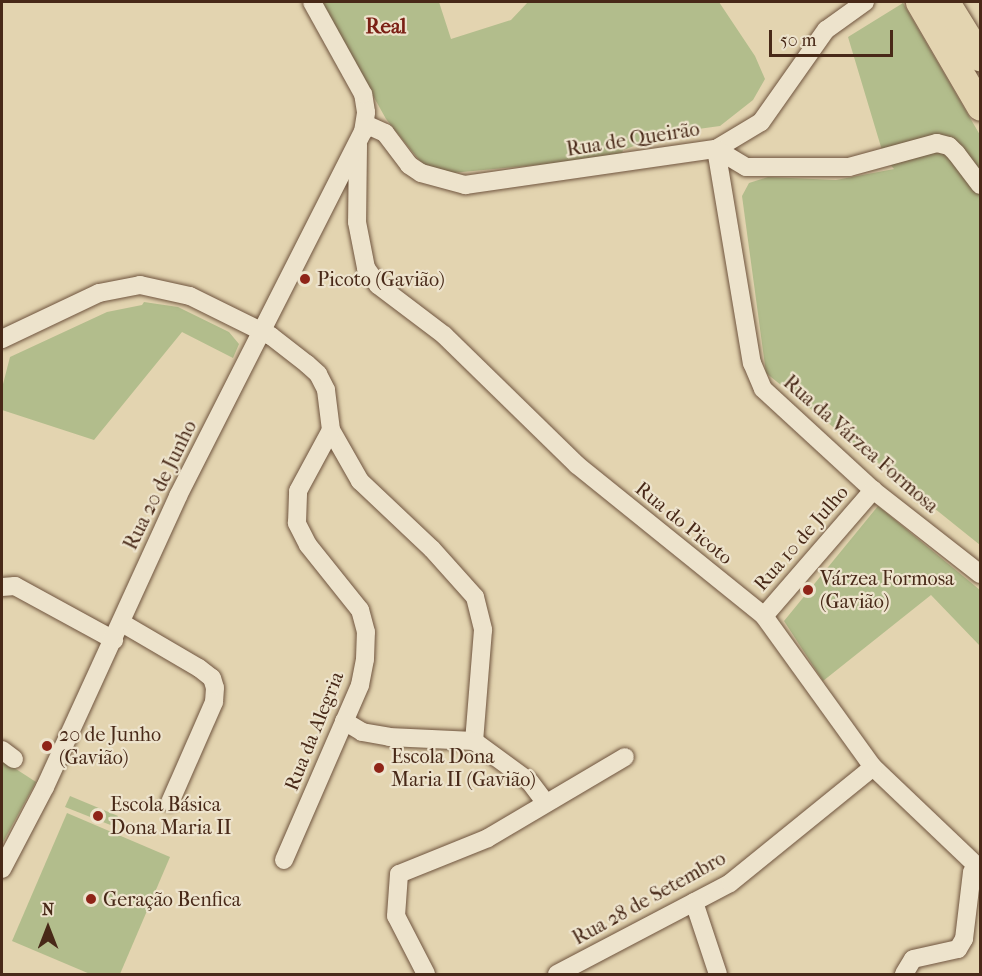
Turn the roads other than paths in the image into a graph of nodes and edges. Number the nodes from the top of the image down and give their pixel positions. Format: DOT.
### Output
graph roads {
  1 [pos="312,2"];
  2 [pos="865,2"];
  3 [pos="919,2"];
  4 [pos="946,2"];
  5 [pos="981,57"];
  6 [pos="981,106"];
  7 [pos="365,124"];
  8 [pos="358,146"];
  9 [pos="716,149"];
  10 [pos="981,185"];
  11 [pos="335,193"];
  12 [pos="357,222"];
  13 [pos="261,331"];
  14 [pos="2,339"];
  15 [pos="331,430"];
  16 [pos="873,490"];
  17 [pos="981,574"];
  18 [pos="2,587"];
  19 [pos="764,616"];
  20 [pos="122,623"];
  21 [pos="114,640"];
  22 [pos="344,721"];
  23 [pos="474,741"];
  24 [pos="625,757"];
  25 [pos="873,768"];
  26 [pos="170,802"];
  27 [pos="546,803"];
  28 [pos="284,860"];
  29 [pos="979,867"];
  30 [pos="2,869"];
  31 [pos="694,902"];
  32 [pos="426,975"];
  33 [pos="557,975"];
  34 [pos="718,975"];
  35 [pos="904,975"];
  1 -- 7 [label="street"];
  2 -- 9 [label="street, Rua de Queirão"];
  3 -- 6 [label="highway"];
  4 -- 5 [label="highway"];
  7 -- 8 [label="street, Rua 20 de Junho"];
  7 -- 9 [label="street, Rua de Queirão"];
  8 -- 11 [label="street, Rua 20 de Junho"];
  8 -- 12 [label="street, Rua do Picoto"];
  9 -- 10 [label="street"];
  9 -- 16 [label="street, Rua da Várzea Formosa"];
  11 -- 12 [label="street, Rua do Picoto"];
  11 -- 13 [label="street, Rua 20 de Junho"];
  12 -- 19 [label="street, Rua do Picoto"];
  13 -- 14 [label="street"];
  13 -- 15 [label="street"];
  13 -- 20 [label="street, Rua 20 de Junho"];
  15 -- 22 [label="street, Rua da Alegria"];
  15 -- 23 [label="street"];
  16 -- 17 [label="street, Rua da Várzea Formosa"];
  16 -- 19 [label="street, Rua 10 de Julho"];
  18 -- 21 [label="street"];
  19 -- 25 [label="street, Rua do Picoto"];
  20 -- 21 [label="street, Rua 20 de Junho"];
  20 -- 26 [label="street"];
  21 -- 30 [label="street, Rua 20 de Junho"];
  22 -- 23 [label="street"];
  22 -- 28 [label="street, Rua da Alegria"];
  23 -- 27 [label="street"];
  24 -- 27 [label="street"];
  25 -- 29 [label="street, Rua do Picoto"];
  25 -- 31 [label="street, Rua 28 de Setembro"];
  27 -- 32 [label="street"];
  29 -- 35 [label="street"];
  31 -- 33 [label="street, Rua 28 de Setembro"];
  31 -- 34 [label="street"];
}
